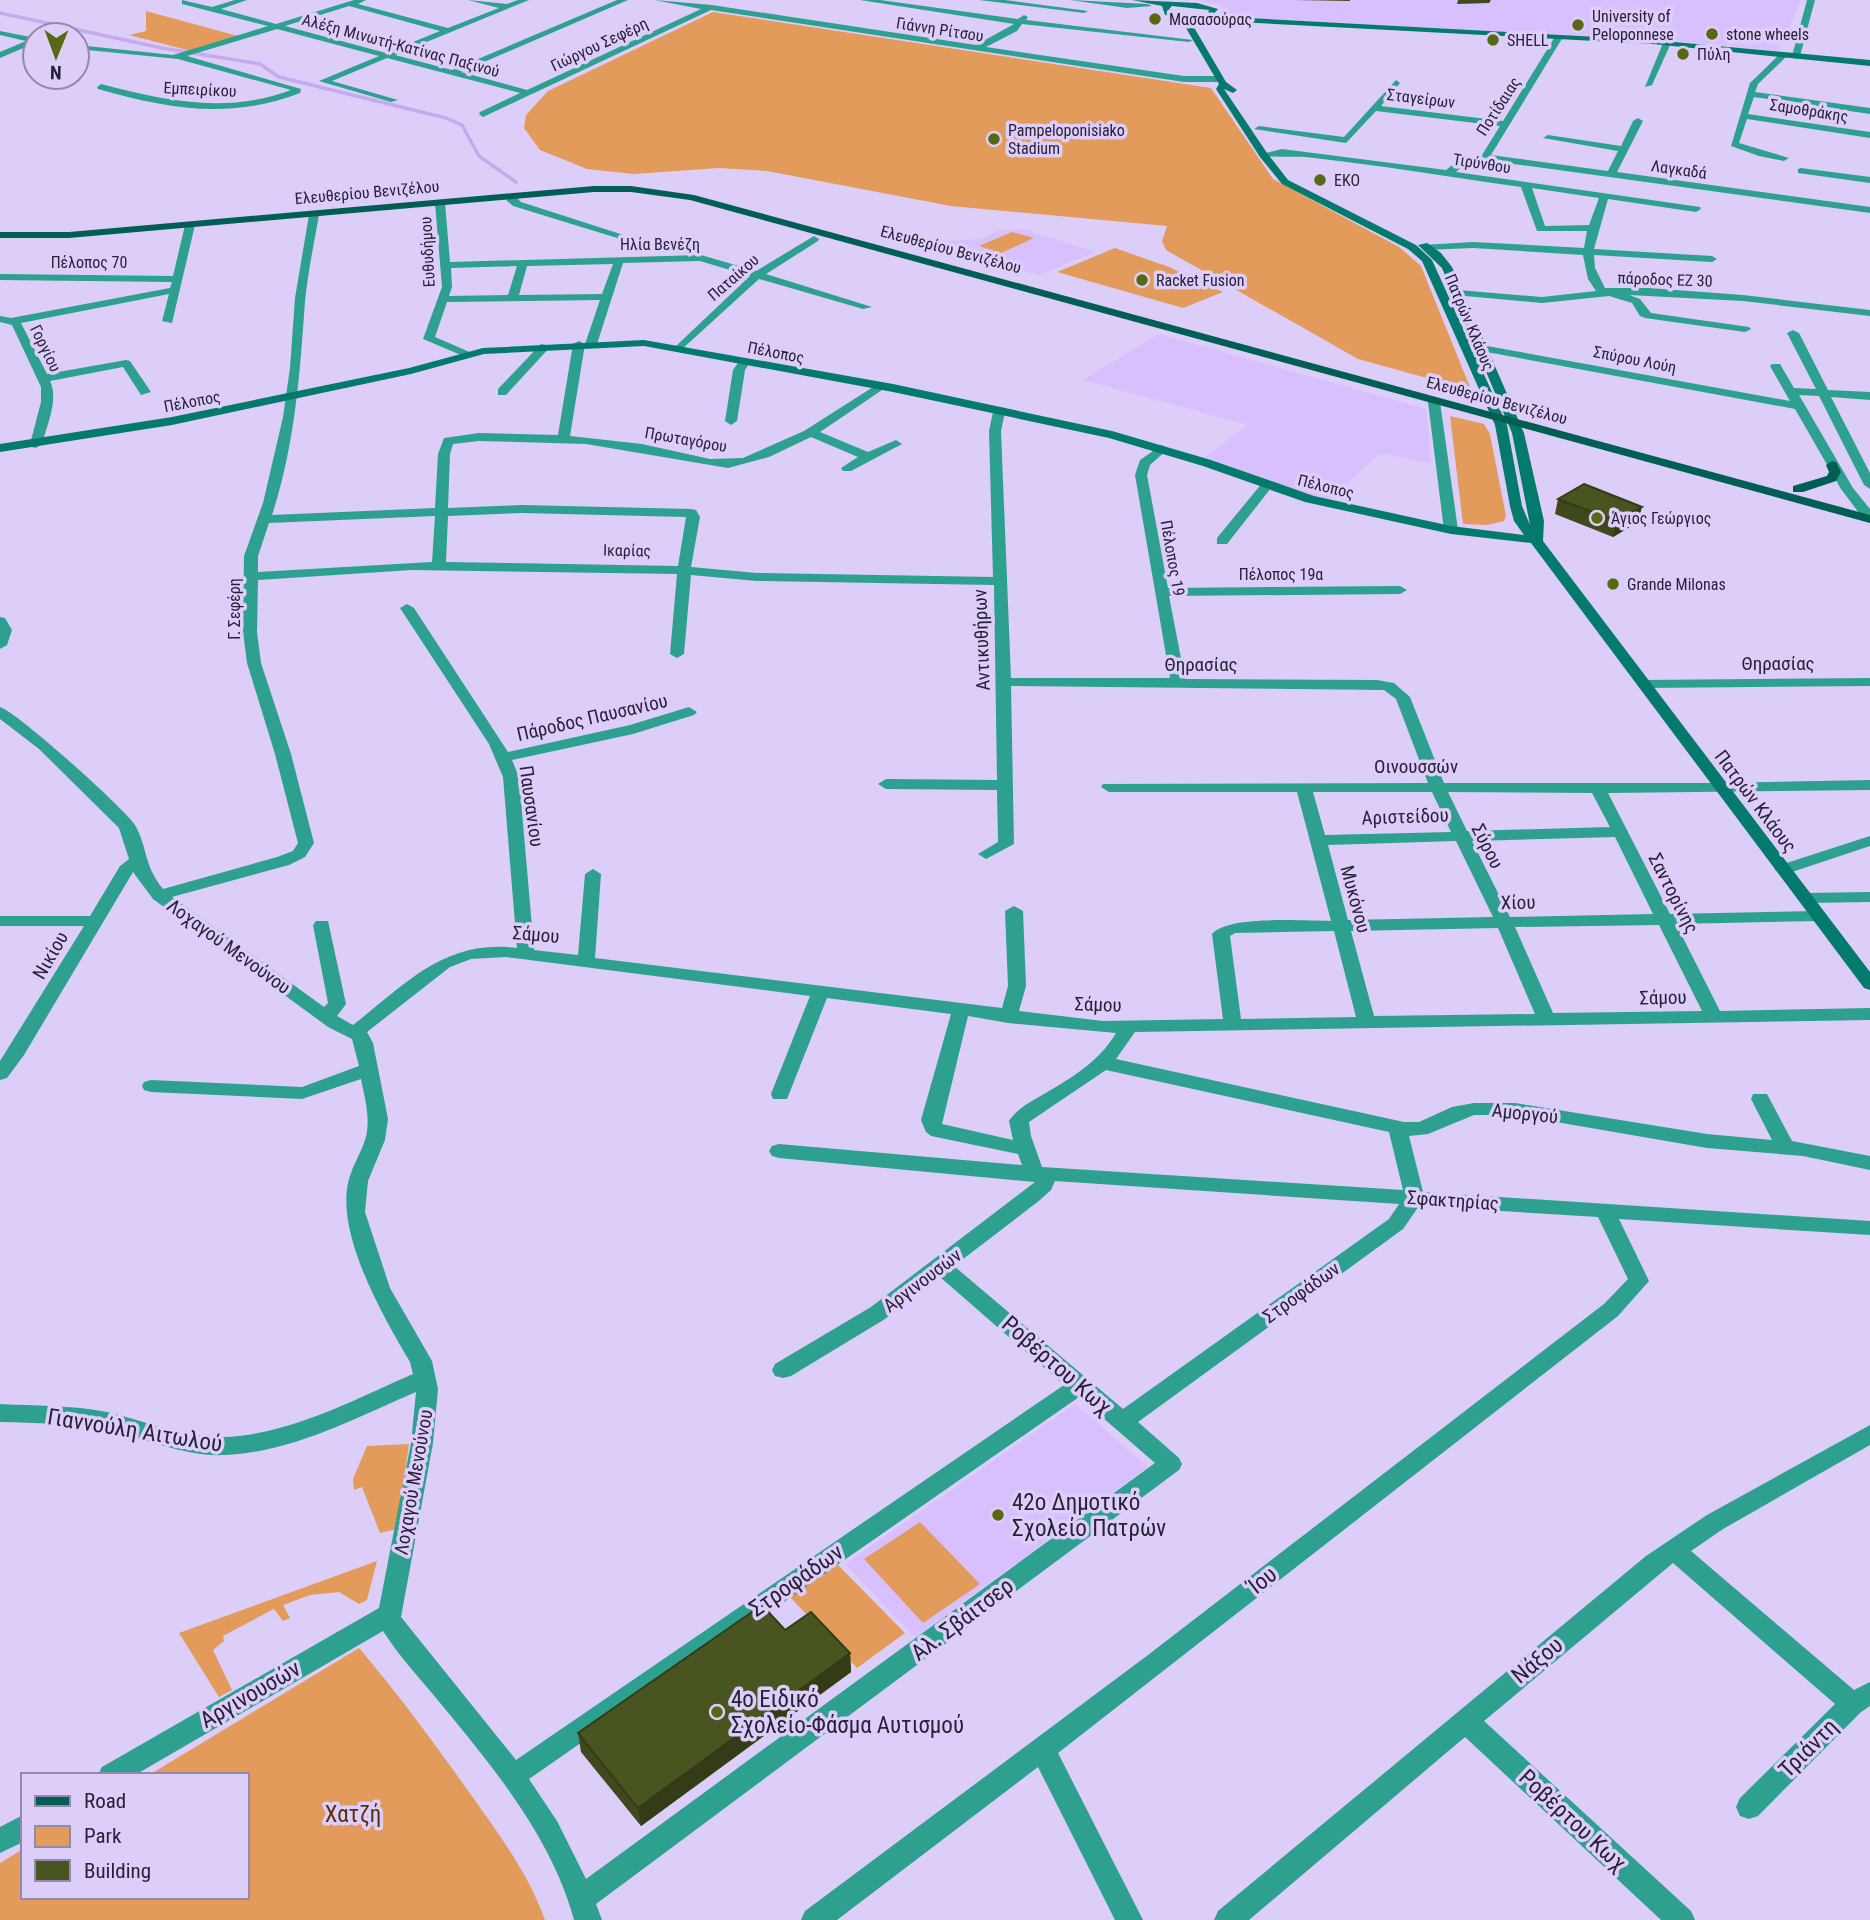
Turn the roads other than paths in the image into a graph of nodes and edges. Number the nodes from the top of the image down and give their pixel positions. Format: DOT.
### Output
graph roads {
  1 [pos="13,0"];
  2 [pos="22,0"];
  3 [pos="243,0"];
  4 [pos="362,0"];
  5 [pos="472,0"];
  6 [pos="525,0"];
  7 [pos="624,0"];
  8 [pos="658,0"];
  9 [pos="727,0"];
  10 [pos="749,0"];
  11 [pos="864,0"];
  12 [pos="983,0"];
  13 [pos="1046,0"];
  14 [pos="1074,0"];
  15 [pos="1131,0"];
  16 [pos="1136,0"];
  17 [pos="1811,0"];
  18 [pos="186,2"];
  19 [pos="1192,2"];
  20 [pos="349,4"];
  21 [pos="956,6"];
  22 [pos="1038,6"];
  23 [pos="1148,6"];
  24 [pos="508,7"];
  25 [pos="1172,7"];
  26 [pos="710,8"];
  27 [pos="213,9"];
  28 [pos="1214,9"];
  29 [pos="1084,11"];
  30 [pos="736,12"];
  31 [pos="947,12"];
  32 [pos="1201,16"];
  33 [pos="1245,20"];
  34 [pos="1020,22"];
  35 [pos="277,26"];
  36 [pos="449,31"];
  37 [pos="0,33"];
  38 [pos="21,37"];
  39 [pos="1559,37"];
  40 [pos="1193,42"];
  41 [pos="1667,43"];
  42 [pos="21,46"];
  43 [pos="977,48"];
  44 [pos="91,49"];
  45 [pos="0,55"];
  46 [pos="1784,55"];
  47 [pos="1796,56"];
  48 [pos="178,57"];
  49 [pos="385,57"];
  50 [pos="1870,63"];
  51 [pos="452,73"];
  52 [pos="1221,81"];
  53 [pos="1396,83"];
  54 [pos="1648,85"];
  55 [pos="101,87"];
  56 [pos="529,93"];
  57 [pos="1750,94"];
  58 [pos="228,96"];
  59 [pos="394,100"];
  60 [pos="255,106"];
  61 [pos="1374,108"];
  62 [pos="1870,111"];
  63 [pos="483,114"];
  64 [pos="1744,116"];
  65 [pos="1638,121"];
  66 [pos="1505,124"];
  67 [pos="1259,129"];
  68 [pos="1870,135"];
  69 [pos="1548,138"];
  70 [pos="1624,149"];
  71 [pos="1275,152"];
  72 [pos="1263,155"];
  73 [pos="1485,157"];
  74 [pos="1784,158"];
  75 [pos="1283,162"];
  76 [pos="1335,169"];
  77 [pos="1801,171"];
  78 [pos="1361,173"];
  79 [pos="1449,173"];
  80 [pos="1611,176"];
  81 [pos="1413,180"];
  82 [pos="1870,180"];
  83 [pos="1525,186"];
  84 [pos="510,196"];
  85 [pos="1604,197"];
  86 [pos="440,202"];
  87 [pos="1696,209"];
  88 [pos="1870,210"];
  89 [pos="314,215"];
  90 [pos="190,225"];
  91 [pos="0,227"];
  92 [pos="1592,228"];
  93 [pos="0,235"];
  94 [pos="631,239"];
  95 [pos="814,239"];
  96 [pos="1426,247"];
  97 [pos="1588,251"];
  98 [pos="1712,259"];
  99 [pos="619,260"];
  100 [pos="523,263"];
  101 [pos="447,265"];
  102 [pos="758,274"];
  103 [pos="0,277"];
  104 [pos="176,285"];
  105 [pos="1458,293"];
  106 [pos="1605,293"];
  107 [pos="607,297"];
  108 [pos="513,298"];
  109 [pos="444,299"];
  110 [pos="867,307"];
  111 [pos="1870,313"];
  112 [pos="0,319"];
  113 [pos="14,321"];
  114 [pos="168,321"];
  115 [pos="1745,329"];
  116 [pos="1793,332"];
  117 [pos="585,344"];
  118 [pos="1465,345"];
  119 [pos="545,346"];
  120 [pos="1480,346"];
  121 [pos="680,348"];
  122 [pos="468,355"];
  123 [pos="744,362"];
  124 [pos="1776,366"];
  125 [pos="45,378"];
  126 [pos="881,386"];
  127 [pos="502,391"];
  128 [pos="1790,391"];
  129 [pos="145,392"];
  130 [pos="1823,392"];
  131 [pos="292,396"];
  132 [pos="1870,397"];
  133 [pos="1434,402"];
  134 [pos="1492,406"];
  135 [pos="1798,406"];
  136 [pos="999,412"];
  137 [pos="1507,418"];
  138 [pos="732,421"];
  139 [pos="810,432"];
  140 [pos="563,439"];
  141 [pos="36,444"];
  142 [pos="896,444"];
  143 [pos="0,448"];
  144 [pos="1162,449"];
  145 [pos="868,457"];
  146 [pos="1832,465"];
  147 [pos="847,468"];
  148 [pos="1267,485"];
  149 [pos="1870,485"];
  150 [pos="1798,489"];
  151 [pos="1863,506"];
  152 [pos="443,511"];
  153 [pos="1870,518"];
  154 [pos="263,519"];
  155 [pos="1451,530"];
  156 [pos="1537,540"];
  157 [pos="1222,541"];
  158 [pos="439,566"];
  159 [pos="684,570"];
  160 [pos="252,576"];
  161 [pos="1000,582"];
  162 [pos="1400,590"];
  163 [pos="1162,592"];
  164 [pos="407,608"];
  165 [pos="0,621"];
  166 [pos="0,645"];
  167 [pos="677,654"];
  168 [pos="1004,682"];
  169 [pos="1870,682"];
  170 [pos="1178,683"];
  171 [pos="1645,684"];
  172 [pos="1396,690"];
  173 [pos="689,712"];
  174 [pos="4,721"];
  175 [pos="504,757"];
  176 [pos="886,784"];
  177 [pos="1006,785"];
  178 [pos="1870,785"];
  179 [pos="1437,786"];
  180 [pos="1109,787"];
  181 [pos="1304,787"];
  182 [pos="1598,788"];
  183 [pos="1722,788"];
  184 [pos="1620,832"];
  185 [pos="1459,835"];
  186 [pos="1318,840"];
  187 [pos="1870,841"];
  188 [pos="986,854"];
  189 [pos="139,862"];
  190 [pos="1783,870"];
  191 [pos="593,874"];
  192 [pos="159,895"];
  193 [pos="1870,897"];
  194 [pos="1805,898"];
  195 [pos="1014,911"];
  196 [pos="1818,916"];
  197 [pos="1663,920"];
  198 [pos="0,921"];
  199 [pos="94,921"];
  200 [pos="1504,923"];
  201 [pos="322,925"];
  202 [pos="1342,925"];
  203 [pos="526,954"];
  204 [pos="586,960"];
  205 [pos="1870,984"];
  206 [pos="821,992"];
  207 [pos="961,1010"];
  208 [pos="1870,1014"];
  209 [pos="326,1017"];
  210 [pos="1009,1017"];
  211 [pos="1714,1017"];
  212 [pos="1547,1020"];
  213 [pos="1367,1023"];
  214 [pos="1233,1026"];
  215 [pos="1129,1027"];
  216 [pos="354,1033"];
  217 [pos="1104,1063"];
  218 [pos="369,1069"];
  219 [pos="0,1074"];
  220 [pos="151,1086"];
  221 [pos="780,1094"];
  222 [pos="1760,1099"];
  223 [pos="1398,1128"];
  224 [pos="1786,1148"];
  225 [pos="1026,1149"];
  226 [pos="779,1150"];
  227 [pos="1870,1163"];
  228 [pos="1041,1174"];
  229 [pos="1413,1198"];
  230 [pos="1605,1210"];
  231 [pos="1870,1228"];
  232 [pos="942,1266"];
  233 [pos="783,1370"];
  234 [pos="426,1378"];
  235 [pos="1080,1385"];
  236 [pos="0,1413"];
  237 [pos="1123,1422"];
  238 [pos="1870,1434"];
  239 [pos="1171,1464"];
  240 [pos="1673,1549"];
  241 [pos="389,1615"];
  242 [pos="1861,1699"];
  243 [pos="1466,1721"];
  244 [pos="1042,1748"];
  245 [pos="114,1773"];
  246 [pos="513,1776"];
  247 [pos="1749,1807"];
  248 [pos="21,1828"];
  249 [pos="0,1841"];
  250 [pos="585,1909"];
  251 [pos="815,1920"];
  252 [pos="1129,1920"];
  253 [pos="1228,1920"];
  254 [pos="1681,1920"];
  1 -- 2 [label="street"];
  3 -- 27 [label="street"];
  4 -- 20 [label="street"];
  5 -- 24 [label="street"];
  6 -- 24 [label="street"];
  7 -- 51 [label="street"];
  8 -- 26 [label="street, Γιάννη Ρίτσου"];
  9 -- 26 [label="street, Γιώργου Σεφέρη"];
  10 -- 30 [label="street"];
  11 -- 31 [label="street"];
  12 -- 22 [label="street"];
  13 -- 22 [label="street"];
  14 -- 23 [label="street"];
  15 -- 23 [label="main road"];
  16 -- 25 [label="main road"];
  17 -- 47 [label="street"];
  18 -- 27 [label="street, Αλέξη Μινωτή-Κατίνας Παξινού"];
  19 -- 25 [label="main road"];
  19 -- 28 [label="main road"];
  20 -- 35 [label="street"];
  20 -- 36 [label="street"];
  21 -- 31 [label="street"];
  22 -- 29 [label="street"];
  22 -- 34 [label="street"];
  23 -- 25 [label="main road"];
  24 -- 36 [label="street"];
  25 -- 32 [label="main road"];
  25 -- 40 [label="main road, Πατρών Κλάους"];
  26 -- 30 [label="street, Γιάννη Ρίτσου"];
  26 -- 56 [label="street, Γιώργου Σεφέρη"];
  27 -- 35 [label="street, Αλέξη Μινωτή-Κατίνας Παξινού"];
  28 -- 32 [label="main road"];
  28 -- 33 [label="main road"];
  30 -- 43 [label="street, Γιάννη Ρίτσου"];
  31 -- 34 [label="street"];
  32 -- 33 [label="main road"];
  32 -- 40 [label="main road"];
  33 -- 39 [label="main road"];
  34 -- 40 [label="street"];
  34 -- 43 [label="street"];
  35 -- 48 [label="street"];
  35 -- 49 [label="street, Αλέξη Μινωτή-Κατίνας Παξινού"];
  36 -- 49 [label="street"];
  37 -- 38 [label="street"];
  39 -- 41 [label="main road"];
  39 -- 66 [label="street, Ποτίδαιας"];
  40 -- 52 [label="main road, Πατρών Κλάους"];
  41 -- 46 [label="main road"];
  41 -- 54 [label="street"];
  42 -- 45 [label="street"];
  43 -- 52 [label="street, Γιάννη Ρίτσου"];
  44 -- 48 [label="street"];
  46 -- 47 [label="main road"];
  46 -- 57 [label="street"];
  47 -- 50 [label="main road"];
  48 -- 60 [label="street, Εμπειρίκου"];
  49 -- 51 [label="street, Αλέξη Μινωτή-Κατίνας Παξινού"];
  49 -- 59 [label="street"];
  51 -- 56 [label="street, Αλέξη Μινωτή-Κατίνας Παξινού"];
  52 -- 67 [label="main road, Πατρών Κλάους"];
  52 -- 72 [label="main road, Πατρών Κλάους"];
  53 -- 61 [label="street, Σταγείρων"];
  55 -- 60 [label="street, Εμπειρίκου"];
  56 -- 63 [label="street, Γιώργου Σεφέρη"];
  57 -- 62 [label="street"];
  57 -- 64 [label="street"];
  58 -- 60 [label="street"];
  61 -- 66 [label="street, Σταγείρων"];
  61 -- 67 [label="street, Σταγείρων"];
  64 -- 68 [label="street, Σαμοθράκης"];
  64 -- 74 [label="street"];
  65 -- 70 [label="street"];
  66 -- 73 [label="street, Ποτίδαιας"];
  67 -- 71 [label="main road, Πατρών Κλάους"];
  69 -- 70 [label="street"];
  70 -- 80 [label="street"];
  71 -- 72 [label="street, Τιρύνθου"];
  71 -- 75 [label="main road, Πατρών Κλάους"];
  71 -- 79 [label="street, Τιρύνθου"];
  72 -- 118 [label="main road, Πατρών Κλάους"];
  73 -- 79 [label="street, Ποτίδαιας"];
  73 -- 80 [label="street, Λαγκαδά"];
  75 -- 76 [label="street"];
  75 -- 96 [label="main road, Πατρών Κλάους"];
  77 -- 82 [label="street"];
  78 -- 81 [label="street"];
  79 -- 83 [label="street, Τιρύνθου"];
  80 -- 88 [label="street, Λαγκαδά"];
  83 -- 85 [label="street, Τιρύνθου"];
  83 -- 92 [label="street"];
  84 -- 86 [label="main road, Ελευθερίου Βενιζέλου"];
  84 -- 94 [label="street"];
  84 -- 133 [label="main road, Ελευθερίου Βενιζέλου"];
  85 -- 87 [label="street, Τιρύνθου"];
  85 -- 92 [label="street"];
  86 -- 89 [label="main road, Ελευθερίου Βενιζέλου"];
  86 -- 101 [label="street, Ευθυδήμου"];
  89 -- 90 [label="main road, Ελευθερίου Βενιζέλου"];
  89 -- 131 [label="street, Γ. Σεφέρη"];
  90 -- 93 [label="main road, Ελευθερίου Βενιζέλου"];
  90 -- 104 [label="street"];
  91 -- 134 [label="main road, Ελευθερίου Βενιζέλου"];
  92 -- 97 [label="street"];
  95 -- 102 [label="street, Παταίκου"];
  96 -- 97 [label="street"];
  96 -- 105 [label="main road, Πατρών Κλάους"];
  97 -- 98 [label="street"];
  97 -- 106 [label="street"];
  99 -- 100 [label="street, Ηλία Βενέζη"];
  99 -- 102 [label="street, Ηλία Βενέζη"];
  99 -- 107 [label="street"];
  100 -- 101 [label="street, Ηλία Βενέζη"];
  100 -- 108 [label="street"];
  101 -- 109 [label="street, Ευθυδήμου"];
  102 -- 110 [label="street, Ηλία Βενέζη"];
  102 -- 121 [label="street, Παταίκου"];
  103 -- 104 [label="street, Πέλοπος 70"];
  104 -- 113 [label="street"];
  104 -- 114 [label="street"];
  105 -- 106 [label="street, πάροδος ΕΖ 30"];
  105 -- 120 [label="main road, Πατρών Κλάους"];
  106 -- 111 [label="street, πάροδος ΕΖ 30"];
  106 -- 115 [label="street"];
  107 -- 108 [label="street"];
  107 -- 117 [label="street"];
  108 -- 109 [label="street"];
  109 -- 122 [label="street, Ευθυδήμου"];
  112 -- 113 [label="street, Γοργίου"];
  113 -- 125 [label="street, Γοργίου"];
  116 -- 130 [label="street"];
  117 -- 119 [label="main road, Πέλοπος"];
  117 -- 121 [label="main road, Πέλοπος"];
  117 -- 140 [label="street"];
  118 -- 120 [label="street, Σπύρου Λούη"];
  118 -- 134 [label="main road, Πατρών Κλάους"];
  119 -- 122 [label="main road, Πέλοπος"];
  119 -- 127 [label="street"];
  120 -- 135 [label="street, Σπύρου Λούη"];
  120 -- 137 [label="main road, Πατρών Κλάους"];
  121 -- 123 [label="main road, Πέλοπος"];
  122 -- 131 [label="main road, Πέλοπος"];
  123 -- 126 [label="main road, Πέλοπος"];
  123 -- 138 [label="street"];
  124 -- 128 [label="street"];
  125 -- 129 [label="street"];
  125 -- 141 [label="street, Γοργίου"];
  126 -- 136 [label="main road, Πέλοπος"];
  126 -- 139 [label="street, Πρωταγόρου"];
  128 -- 130 [label="street"];
  128 -- 135 [label="street"];
  130 -- 132 [label="street"];
  130 -- 149 [label="street"];
  131 -- 141 [label="main road, Πέλοπος"];
  131 -- 154 [label="street, Γ. Σεφέρη"];
  133 -- 137 [label="main road, Ελευθερίου Βενιζέλου"];
  133 -- 155 [label="street"];
  134 -- 137 [label="main road, Πατρών Κλάους"];
  135 -- 146 [label="street"];
  136 -- 144 [label="main road, Πέλοπος"];
  136 -- 161 [label="street, Αντικυθήρων"];
  137 -- 150 [label="main road, Ελευθερίου Βενιζέλου"];
  137 -- 153 [label="main road, Ελευθερίου Βενιζέλου"];
  137 -- 156 [label="main road, Πατρών Κλάους"];
  139 -- 140 [label="street, Πρωταγόρου"];
  139 -- 145 [label="street"];
  140 -- 152 [label="street, Πρωταγόρου"];
  141 -- 143 [label="main road, Πέλοπος"];
  142 -- 145 [label="street"];
  144 -- 148 [label="main road, Πέλοπος"];
  144 -- 163 [label="street, Πέλοπος 19"];
  145 -- 147 [label="street"];
  146 -- 150 [label="main road"];
  146 -- 151 [label="street"];
  148 -- 155 [label="main road, Πέλοπος"];
  148 -- 157 [label="street"];
  150 -- 151 [label="main road, Ελευθερίου Βενιζέλου"];
  151 -- 153 [label="street"];
  152 -- 154 [label="street"];
  152 -- 158 [label="street"];
  152 -- 159 [label="street"];
  154 -- 160 [label="street, Γ. Σεφέρη"];
  155 -- 156 [label="main road, Πέλοπος"];
  156 -- 171 [label="main road, Πατρών Κλάους"];
  158 -- 159 [label="street, Ικαρίας"];
  158 -- 160 [label="street, Ικαρίας"];
  159 -- 161 [label="street, Ικαρίας"];
  159 -- 167 [label="street"];
  160 -- 192 [label="street, Γ. Σεφέρη"];
  161 -- 168 [label="street, Αντικυθήρων"];
  162 -- 163 [label="street, Πέλοπος 19α"];
  163 -- 170 [label="street, Πέλοπος 19"];
  164 -- 175 [label="street, Παυσανίου"];
  165 -- 166 [label="street"];
  168 -- 170 [label="street, Θηρασίας"];
  168 -- 177 [label="street, Αντικυθήρων"];
  169 -- 171 [label="street, Θηρασίας"];
  170 -- 172 [label="street, Θηρασίας"];
  171 -- 183 [label="main road, Πατρών Κλάους"];
  172 -- 179 [label="street, Σύρου"];
  173 -- 175 [label="street, Πάροδος Παυσανίου"];
  174 -- 189 [label="street, Λοχαγού Μενούνου"];
  175 -- 203 [label="street, Παυσανίου"];
  176 -- 177 [label="street"];
  177 -- 188 [label="street, Αντικυθήρων"];
  178 -- 183 [label="street, Οινουσσών"];
  179 -- 181 [label="street, Οινουσσών"];
  179 -- 182 [label="street, Οινουσσών"];
  179 -- 185 [label="street, Σύρου"];
  180 -- 181 [label="street, Οινουσσών"];
  181 -- 186 [label="street, Μυκόνου"];
  182 -- 183 [label="street, Οινουσσών"];
  182 -- 184 [label="street, Σαντορίνης"];
  183 -- 190 [label="main road, Πατρών Κλάους"];
  184 -- 185 [label="street, Αριστείδου"];
  184 -- 197 [label="street, Σαντορίνης"];
  185 -- 186 [label="street, Αριστείδου"];
  185 -- 200 [label="street, Σύρου"];
  186 -- 202 [label="street, Μυκόνου"];
  187 -- 190 [label="street"];
  189 -- 192 [label="street, Λοχαγού Μενούνου"];
  189 -- 199 [label="street, Νικίου"];
  190 -- 194 [label="main road, Πατρών Κλάους"];
  191 -- 204 [label="street"];
  192 -- 209 [label="street, Λοχαγού Μενούνου"];
  193 -- 194 [label="street"];
  194 -- 196 [label="main road, Πατρών Κλάους"];
  195 -- 210 [label="street"];
  196 -- 197 [label="street, Χίου"];
  196 -- 205 [label="main road, Πατρών Κλάους"];
  197 -- 200 [label="street, Χίου"];
  197 -- 211 [label="street, Σαντορίνης"];
  198 -- 199 [label="street"];
  199 -- 219 [label="street, Νικίου"];
  200 -- 202 [label="street, Χίου"];
  200 -- 212 [label="street, Σύρου"];
  201 -- 209 [label="street"];
  202 -- 213 [label="street, Μυκόνου"];
  202 -- 214 [label="street, Χίου"];
  203 -- 204 [label="street, Σάμου"];
  203 -- 216 [label="street, Σάμου"];
  204 -- 206 [label="street, Σάμου"];
  206 -- 207 [label="street, Σάμου"];
  206 -- 221 [label="street"];
  207 -- 210 [label="street, Σάμου"];
  207 -- 225 [label="street"];
  208 -- 211 [label="street, Σάμου"];
  209 -- 216 [label="street, Λοχαγού Μενούνου"];
  210 -- 215 [label="street, Σάμου"];
  211 -- 212 [label="street, Σάμου"];
  212 -- 213 [label="street, Σάμου"];
  213 -- 214 [label="street, Σάμου"];
  214 -- 215 [label="street, Σάμου"];
  215 -- 217 [label="street"];
  216 -- 218 [label="street, Λοχαγού Μενούνου"];
  217 -- 223 [label="street, Αμοργού"];
  217 -- 225 [label="street"];
  218 -- 220 [label="street"];
  218 -- 234 [label="street, Λοχαγού Μενούνου"];
  222 -- 224 [label="street"];
  223 -- 224 [label="street, Αμοργού"];
  223 -- 229 [label="street"];
  224 -- 227 [label="street, Αμοργού"];
  225 -- 228 [label="street"];
  226 -- 228 [label="street, Σφακτηρίας"];
  228 -- 229 [label="street, Σφακτηρίας"];
  228 -- 232 [label="street, Αργινουσών"];
  229 -- 230 [label="street, Σφακτηρίας"];
  229 -- 237 [label="street, Στροφάδων"];
  230 -- 231 [label="street, Σφακτηρίας"];
  230 -- 244 [label="street, Ίου"];
  232 -- 233 [label="street, Αργινουσών"];
  232 -- 235 [label="street, Ροβέρτου Κωχ"];
  234 -- 236 [label="street, Γιαννούλη Αιτωλού"];
  234 -- 241 [label="street, Λοχαγού Μενούνου"];
  235 -- 237 [label="street, Ροβέρτου Κωχ"];
  235 -- 246 [label="street, Στροφάδων"];
  237 -- 239 [label="street, Ροβέρτου Κωχ"];
  238 -- 240 [label="street, Νάξου"];
  239 -- 250 [label="street, Αλ. Σβάιτσερ"];
  240 -- 242 [label="street"];
  240 -- 243 [label="street, Νάξου"];
  241 -- 245 [label="street, Αργινουσών"];
  241 -- 246 [label="street"];
  242 -- 247 [label="street, Τριάντη"];
  243 -- 253 [label="street, Νάξου"];
  243 -- 254 [label="street, Ροβέρτου Κωχ"];
  244 -- 251 [label="street, Ίου"];
  244 -- 252 [label="street"];
  246 -- 250 [label="street"];
  248 -- 249 [label="street"];
}
